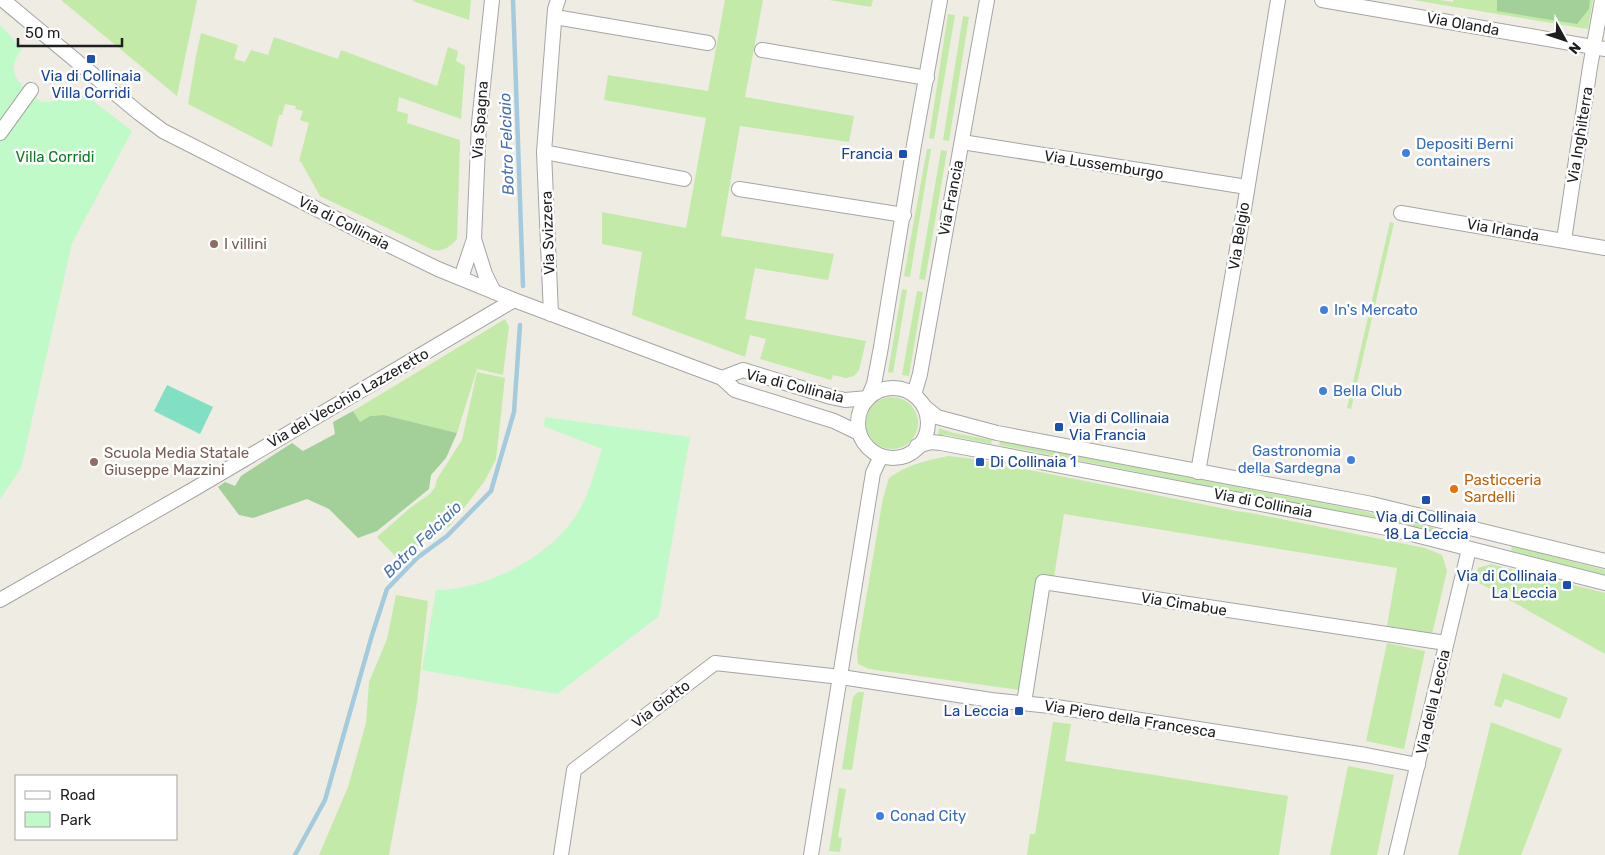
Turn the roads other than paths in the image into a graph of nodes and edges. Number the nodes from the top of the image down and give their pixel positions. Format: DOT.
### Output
graph roads {
  1 [pos="3,0"];
  2 [pos="492,0"];
  3 [pos="558,0"];
  4 [pos="940,0"];
  5 [pos="986,0"];
  6 [pos="1278,0"];
  7 [pos="1322,0"];
  8 [pos="1602,0"];
  9 [pos="555,17"];
  10 [pos="708,43"];
  11 [pos="1599,48"];
  12 [pos="762,50"];
  13 [pos="927,78"];
  14 [pos="31,90"];
  15 [pos="0,133"];
  16 [pos="962,142"];
  17 [pos="544,152"];
  18 [pos="684,180"];
  19 [pos="1247,187"];
  20 [pos="739,189"];
  21 [pos="1402,213"];
  22 [pos="904,215"];
  23 [pos="474,240"];
  24 [pos="1564,240"];
  25 [pos="1605,248"];
  26 [pos="461,278"];
  27 [pos="494,292"];
  28 [pos="514,300"];
  29 [pos="551,314"];
  30 [pos="722,378"];
  31 [pos="914,396"];
  32 [pos="868,398"];
  33 [pos="924,406"];
  34 [pos="859,433"];
  35 [pos="917,446"];
  36 [pos="881,456"];
  37 [pos="1198,472"];
  38 [pos="1469,549"];
  39 [pos="1605,561"];
  40 [pos="1605,583"];
  41 [pos="0,600"];
  42 [pos="1446,643"];
  43 [pos="841,677"];
  44 [pos="1024,703"];
  45 [pos="1418,765"];
  46 [pos="561,855"];
  47 [pos="811,855"];
  48 [pos="1396,855"];
  1 -- 26 [label="street, Via di Collinaia"];
  2 -- 23 [label="street, Via Spagna"];
  3 -- 9 [label="street, Via Svizzera"];
  4 -- 13 [label="street"];
  5 -- 16 [label="street, Via Francia"];
  6 -- 19 [label="street, Via Belgio"];
  7 -- 11 [label="street, Via Olanda"];
  8 -- 11 [label="street, Via Inghilterra"];
  9 -- 10 [label="street"];
  9 -- 17 [label="street, Via Svizzera"];
  11 -- 24 [label="street, Via Inghilterra"];
  12 -- 13 [label="street"];
  13 -- 22 [label="street"];
  14 -- 15 [label="street"];
  16 -- 19 [label="street, Via Lussemburgo"];
  16 -- 31 [label="street, Via Francia"];
  17 -- 18 [label="street"];
  17 -- 29 [label="street, Via Svizzera"];
  19 -- 37 [label="street, Via Belgio"];
  20 -- 22 [label="street"];
  21 -- 24 [label="street, Via Irlanda"];
  22 -- 32 [label="street"];
  23 -- 26 [label="street, Via Spagna"];
  23 -- 27 [label="street, Via Spagna"];
  24 -- 25 [label="street, Via Irlanda"];
  26 -- 27 [label="street, Via di Collinaia"];
  27 -- 28 [label="street, Via di Collinaia"];
  28 -- 29 [label="street, Via di Collinaia"];
  28 -- 41 [label="street, Via del Vecchio Lazzeretto"];
  29 -- 30 [label="street, Via di Collinaia"];
  30 -- 32 [label="street, Via di Collinaia"];
  30 -- 34 [label="street, Via di Collinaia"];
  31 -- 32 [label="street"];
  31 -- 33 [label="street"];
  32 -- 34 [label="street"];
  33 -- 35 [label="street"];
  33 -- 37 [label="street, Via di Collinaia"];
  34 -- 36 [label="street"];
  35 -- 36 [label="street"];
  35 -- 38 [label="street, Via di Collinaia"];
  36 -- 43 [label="street"];
  37 -- 39 [label="street, Via di Collinaia"];
  38 -- 40 [label="street, Via di Collinaia"];
  38 -- 42 [label="street, Via della Leccia"];
  42 -- 44 [label="street, Via Cimabue"];
  42 -- 45 [label="street, Via della Leccia"];
  43 -- 44 [label="street, Via Piero della Francesca"];
  43 -- 46 [label="street, Via Giotto"];
  43 -- 47 [label="street"];
  44 -- 45 [label="street, Via Piero della Francesca"];
  45 -- 48 [label="street, Via della Leccia"];
}
